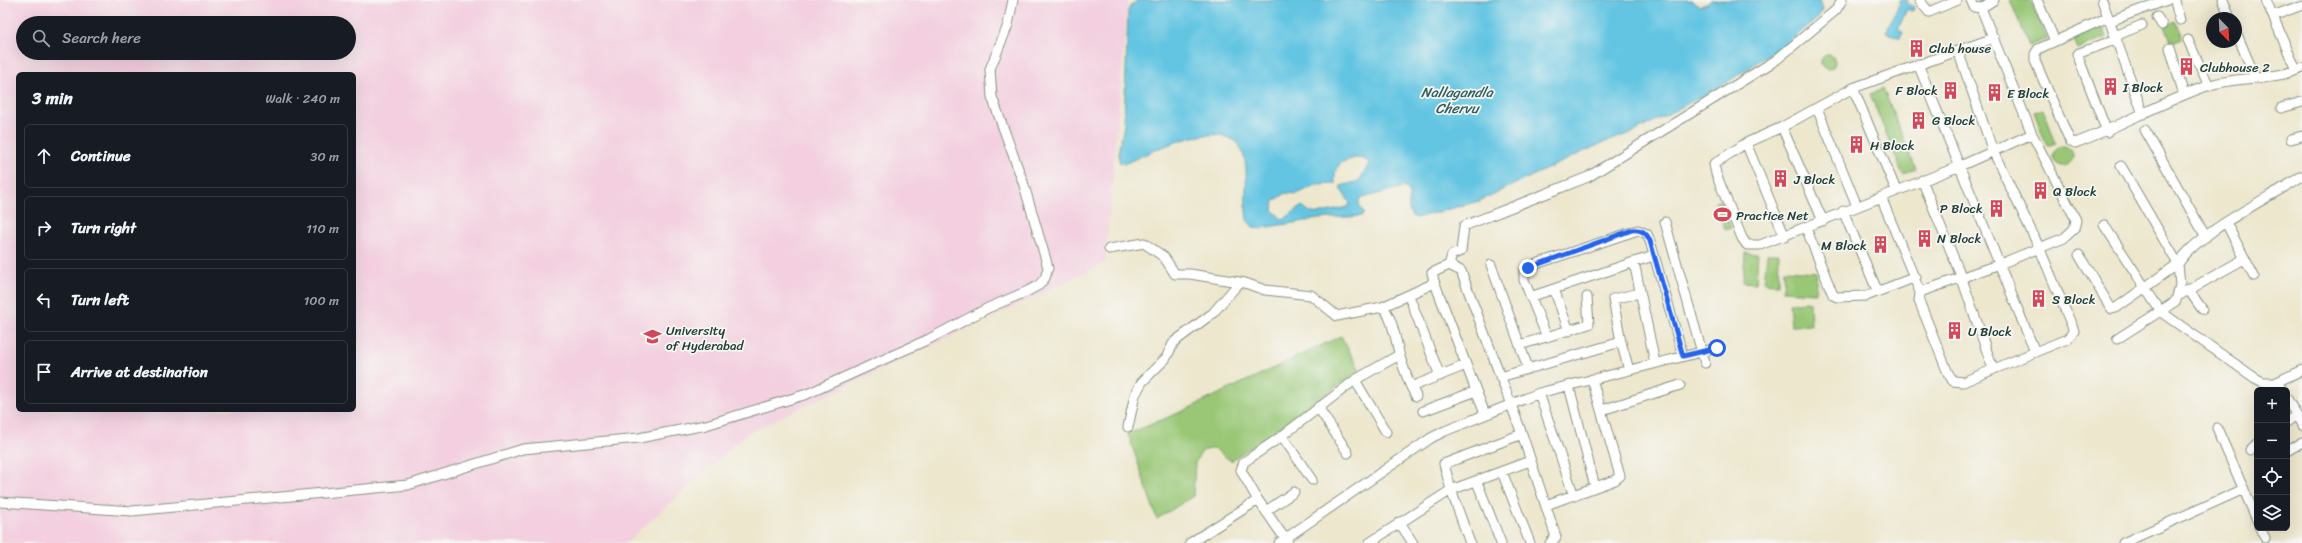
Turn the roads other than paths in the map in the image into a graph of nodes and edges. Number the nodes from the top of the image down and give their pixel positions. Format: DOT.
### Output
graph roads {
  1 [pos="1013,0"];
  2 [pos="1842,0"];
  3 [pos="1919,0"];
  4 [pos="1957,0"];
  5 [pos="1971,0"];
  6 [pos="1994,0"];
  7 [pos="2037,0"];
  8 [pos="2102,0"];
  9 [pos="2167,0"];
  10 [pos="2223,0"];
  11 [pos="2266,0"];
  12 [pos="2176,5"];
  13 [pos="2302,5"];
  14 [pos="1981,8"];
  15 [pos="2228,12"];
  16 [pos="2273,16"];
  17 [pos="2180,20"];
  18 [pos="2110,21"];
  19 [pos="2142,25"];
  20 [pos="2116,37"];
  21 [pos="1994,38"];
  22 [pos="2188,40"];
  23 [pos="2055,42"];
  24 [pos="2242,46"];
  25 [pos="2170,48"];
  26 [pos="1958,51"];
  27 [pos="1918,64"];
  28 [pos="2299,69"];
  29 [pos="2255,77"];
  30 [pos="2209,86"];
  31 [pos="1853,88"];
  32 [pos="2184,95"];
  33 [pos="2302,102"];
  34 [pos="1817,108"];
  35 [pos="2281,108"];
  36 [pos="2143,114"];
  37 [pos="1782,127"];
  38 [pos="2145,130"];
  39 [pos="2107,132"];
  40 [pos="2032,134"];
  41 [pos="2302,136"];
  42 [pos="2291,139"];
  43 [pos="1746,143"];
  44 [pos="1994,151"];
  45 [pos="1960,166"];
  46 [pos="2121,166"];
  47 [pos="2302,176"];
  48 [pos="1922,180"];
  49 [pos="1896,190"];
  50 [pos="1881,197"];
  51 [pos="1857,206"];
  52 [pos="1843,211"];
  53 [pos="1823,221"];
  54 [pos="1665,222"];
  55 [pos="2226,223"];
  56 [pos="2104,226"];
  57 [pos="1806,228"];
  58 [pos="1785,237"];
  59 [pos="2206,237"];
  60 [pos="2039,247"];
  61 [pos="1109,249"];
  62 [pos="2079,255"];
  63 [pos="1654,256"];
  64 [pos="2244,258"];
  65 [pos="1634,262"];
  66 [pos="1449,264"];
  67 [pos="2000,264"];
  68 [pos="2178,264"];
  69 [pos="1491,265"];
  70 [pos="1961,276"];
  71 [pos="2254,276"];
  72 [pos="1916,277"];
  73 [pos="1434,281"];
  74 [pos="1239,283"];
  75 [pos="2146,288"];
  76 [pos="1554,289"];
  77 [pos="2188,289"];
  78 [pos="1877,290"];
  79 [pos="1920,292"];
  80 [pos="1640,293"];
  81 [pos="1409,296"];
  82 [pos="2178,296"];
  83 [pos="1530,297"];
  84 [pos="1587,297"];
  85 [pos="1382,307"];
  86 [pos="2202,309"];
  87 [pos="2161,312"];
  88 [pos="1569,331"];
  89 [pos="1547,337"];
  90 [pos="2117,339"];
  91 [pos="1621,342"];
  92 [pos="1520,345"];
  93 [pos="1717,348"];
  94 [pos="1702,352"];
  95 [pos="2035,352"];
  96 [pos="1400,355"];
  97 [pos="1683,356"];
  98 [pos="1655,363"];
  99 [pos="1705,363"];
  100 [pos="1466,365"];
  101 [pos="1528,368"];
  102 [pos="1993,369"];
  103 [pos="1629,370"];
  104 [pos="2302,370"];
  105 [pos="1440,376"];
  106 [pos="1500,377"];
  107 [pos="1592,379"];
  108 [pos="1354,380"];
  109 [pos="1680,385"];
  110 [pos="1569,386"];
  111 [pos="2280,386"];
  112 [pos="1411,387"];
  113 [pos="1476,391"];
  114 [pos="1539,393"];
  115 [pos="1416,396"];
  116 [pos="1510,404"];
  117 [pos="2290,404"];
  118 [pos="1318,407"];
  119 [pos="1602,410"];
  120 [pos="1423,411"];
  121 [pos="1485,414"];
  122 [pos="2296,415"];
  123 [pos="2290,420"];
  124 [pos="2302,425"];
  125 [pos="1128,427"];
  126 [pos="2217,428"];
  127 [pos="1386,432"];
  128 [pos="1522,434"];
  129 [pos="1282,436"];
  130 [pos="2302,442"];
  131 [pos="2290,449"];
  132 [pos="1348,453"];
  133 [pos="1530,461"];
  134 [pos="1502,472"];
  135 [pos="1312,480"];
  136 [pos="1476,482"];
  137 [pos="1594,487"];
  138 [pos="2244,489"];
  139 [pos="1451,490"];
  140 [pos="1294,492"];
  141 [pos="1574,496"];
  142 [pos="1258,500"];
  143 [pos="0,502"];
  144 [pos="1546,506"];
  145 [pos="1266,511"];
  146 [pos="2254,513"];
  147 [pos="1400,522"];
  148 [pos="2262,531"];
  149 [pos="2265,538"];
  150 [pos="1284,542"];
  151 [pos="1467,542"];
  152 [pos="1190,543"];
  153 [pos="1369,543"];
  154 [pos="1413,543"];
  155 [pos="1501,543"];
  156 [pos="1530,543"];
  157 [pos="1550,543"];
  158 [pos="2123,543"];
  1 -- 143 [label="street"];
  2 -- 66 [label="street"];
  3 -- 4 [label="street"];
  5 -- 14 [label="street"];
  6 -- 14 [label="street"];
  7 -- 23 [label="street"];
  8 -- 18 [label="street"];
  9 -- 18 [label="street"];
  10 -- 15 [label="street"];
  11 -- 16 [label="street"];
  12 -- 17 [label="street"];
  13 -- 16 [label="street"];
  14 -- 21 [label="street"];
  16 -- 28 [label="street"];
  18 -- 20 [label="street"];
  18 -- 23 [label="street"];
  19 -- 20 [label="street"];
  20 -- 36 [label="street"];
  20 -- 39 [label="street"];
  21 -- 26 [label="street"];
  21 -- 40 [label="street"];
  22 -- 30 [label="street"];
  23 -- 39 [label="street"];
  24 -- 29 [label="street"];
  25 -- 32 [label="street"];
  26 -- 27 [label="street"];
  26 -- 44 [label="street"];
  27 -- 31 [label="street"];
  27 -- 45 [label="street"];
  28 -- 29 [label="street"];
  29 -- 30 [label="street"];
  30 -- 32 [label="street"];
  31 -- 34 [label="street"];
  31 -- 49 [label="street"];
  32 -- 36 [label="street"];
  33 -- 35 [label="street"];
  34 -- 37 [label="street"];
  34 -- 51 [label="street"];
  36 -- 39 [label="street"];
  37 -- 43 [label="street"];
  37 -- 53 [label="street"];
  38 -- 59 [label="street"];
  40 -- 44 [label="street"];
  40 -- 60 [label="street"];
  41 -- 42 [label="street"];
  43 -- 58 [label="street"];
  43 -- 58 [label="street"];
  44 -- 45 [label="street"];
  44 -- 60 [label="street"];
  45 -- 48 [label="street"];
  45 -- 67 [label="street"];
  46 -- 68 [label="street"];
  47 -- 55 [label="street"];
  48 -- 49 [label="street"];
  48 -- 70 [label="street"];
  49 -- 50 [label="street"];
  50 -- 51 [label="street"];
  50 -- 72 [label="street"];
  51 -- 52 [label="street"];
  52 -- 53 [label="street"];
  52 -- 78 [label="street"];
  53 -- 57 [label="street"];
  54 -- 94 [label="street"];
  55 -- 59 [label="street"];
  55 -- 64 [label="street"];
  56 -- 75 [label="street"];
  57 -- 58 [label="street"];
  57 -- 78 [label="street"];
  59 -- 68 [label="street"];
  60 -- 67 [label="street"];
  60 -- 95 [label="street"];
  61 -- 74 [label="street"];
  62 -- 75 [label="street"];
  63 -- 65 [label="street"];
  63 -- 83 [label="street"];
  63 -- 97 [label="street"];
  64 -- 71 [label="street"];
  64 -- 77 [label="street"];
  65 -- 76 [label="street"];
  65 -- 80 [label="street"];
  66 -- 73 [label="street"];
  66 -- 106 [label="street"];
  67 -- 70 [label="street"];
  67 -- 95 [label="street"];
  68 -- 75 [label="street"];
  68 -- 82 [label="street"];
  69 -- 92 [label="street"];
  70 -- 79 [label="street"];
  70 -- 102 [label="street"];
  72 -- 78 [label="street"];
  72 -- 79 [label="street"];
  73 -- 81 [label="street"];
  73 -- 100 [label="street"];
  74 -- 85 [label="street"];
  74 -- 125 [label="street"];
  75 -- 87 [label="street"];
  76 -- 83 [label="street"];
  76 -- 88 [label="street"];
  77 -- 82 [label="street"];
  77 -- 86 [label="street"];
  79 -- 102 [label="street"];
  80 -- 91 [label="street"];
  80 -- 98 [label="street"];
  81 -- 85 [label="street"];
  81 -- 105 [label="street"];
  82 -- 87 [label="street"];
  83 -- 89 [label="street"];
  84 -- 88 [label="street"];
  85 -- 96 [label="street"];
  87 -- 90 [label="street"];
  87 -- 111 [label="street"];
  88 -- 89 [label="street"];
  89 -- 92 [label="street"];
  91 -- 101 [label="street"];
  91 -- 103 [label="street"];
  92 -- 101 [label="street"];
  93 -- 94 [label="street"];
  94 -- 97 [label="street"];
  94 -- 99 [label="street"];
  95 -- 102 [label="street"];
  96 -- 108 [label="street"];
  96 -- 112 [label="street"];
  97 -- 98 [label="street"];
  98 -- 103 [label="street"];
  100 -- 105 [label="street"];
  100 -- 113 [label="street"];
  101 -- 106 [label="street"];
  103 -- 107 [label="street"];
  104 -- 111 [label="street"];
  105 -- 112 [label="street"];
  106 -- 116 [label="street"];
  107 -- 110 [label="street"];
  107 -- 119 [label="street"];
  108 -- 118 [label="street"];
  108 -- 127 [label="street"];
  109 -- 119 [label="street"];
  110 -- 114 [label="street"];
  110 -- 137 [label="street"];
  112 -- 115 [label="street"];
  113 -- 120 [label="street"];
  113 -- 121 [label="street"];
  114 -- 116 [label="street"];
  114 -- 141 [label="street"];
  116 -- 121 [label="street"];
  116 -- 128 [label="street"];
  117 -- 122 [label="street"];
  118 -- 129 [label="street"];
  118 -- 132 [label="street"];
  119 -- 137 [label="street"];
  121 -- 150 [label="street"];
  122 -- 123 [label="street"];
  122 -- 124 [label="street"];
  126 -- 138 [label="street"];
  128 -- 133 [label="street"];
  128 -- 139 [label="street"];
  129 -- 135 [label="street"];
  129 -- 142 [label="street"];
  130 -- 131 [label="street"];
  133 -- 134 [label="street"];
  133 -- 144 [label="street"];
  134 -- 136 [label="street"];
  134 -- 156 [label="street"];
  136 -- 139 [label="street"];
  136 -- 155 [label="street"];
  137 -- 141 [label="street"];
  138 -- 146 [label="street"];
  138 -- 158 [label="street"];
  139 -- 147 [label="street"];
  139 -- 151 [label="street"];
  140 -- 145 [label="street"];
  141 -- 144 [label="street"];
  142 -- 145 [label="street"];
  142 -- 152 [label="street"];
  144 -- 157 [label="street"];
  145 -- 150 [label="street"];
  147 -- 153 [label="street"];
  147 -- 154 [label="street"];
  148 -- 149 [label="street"];
}
